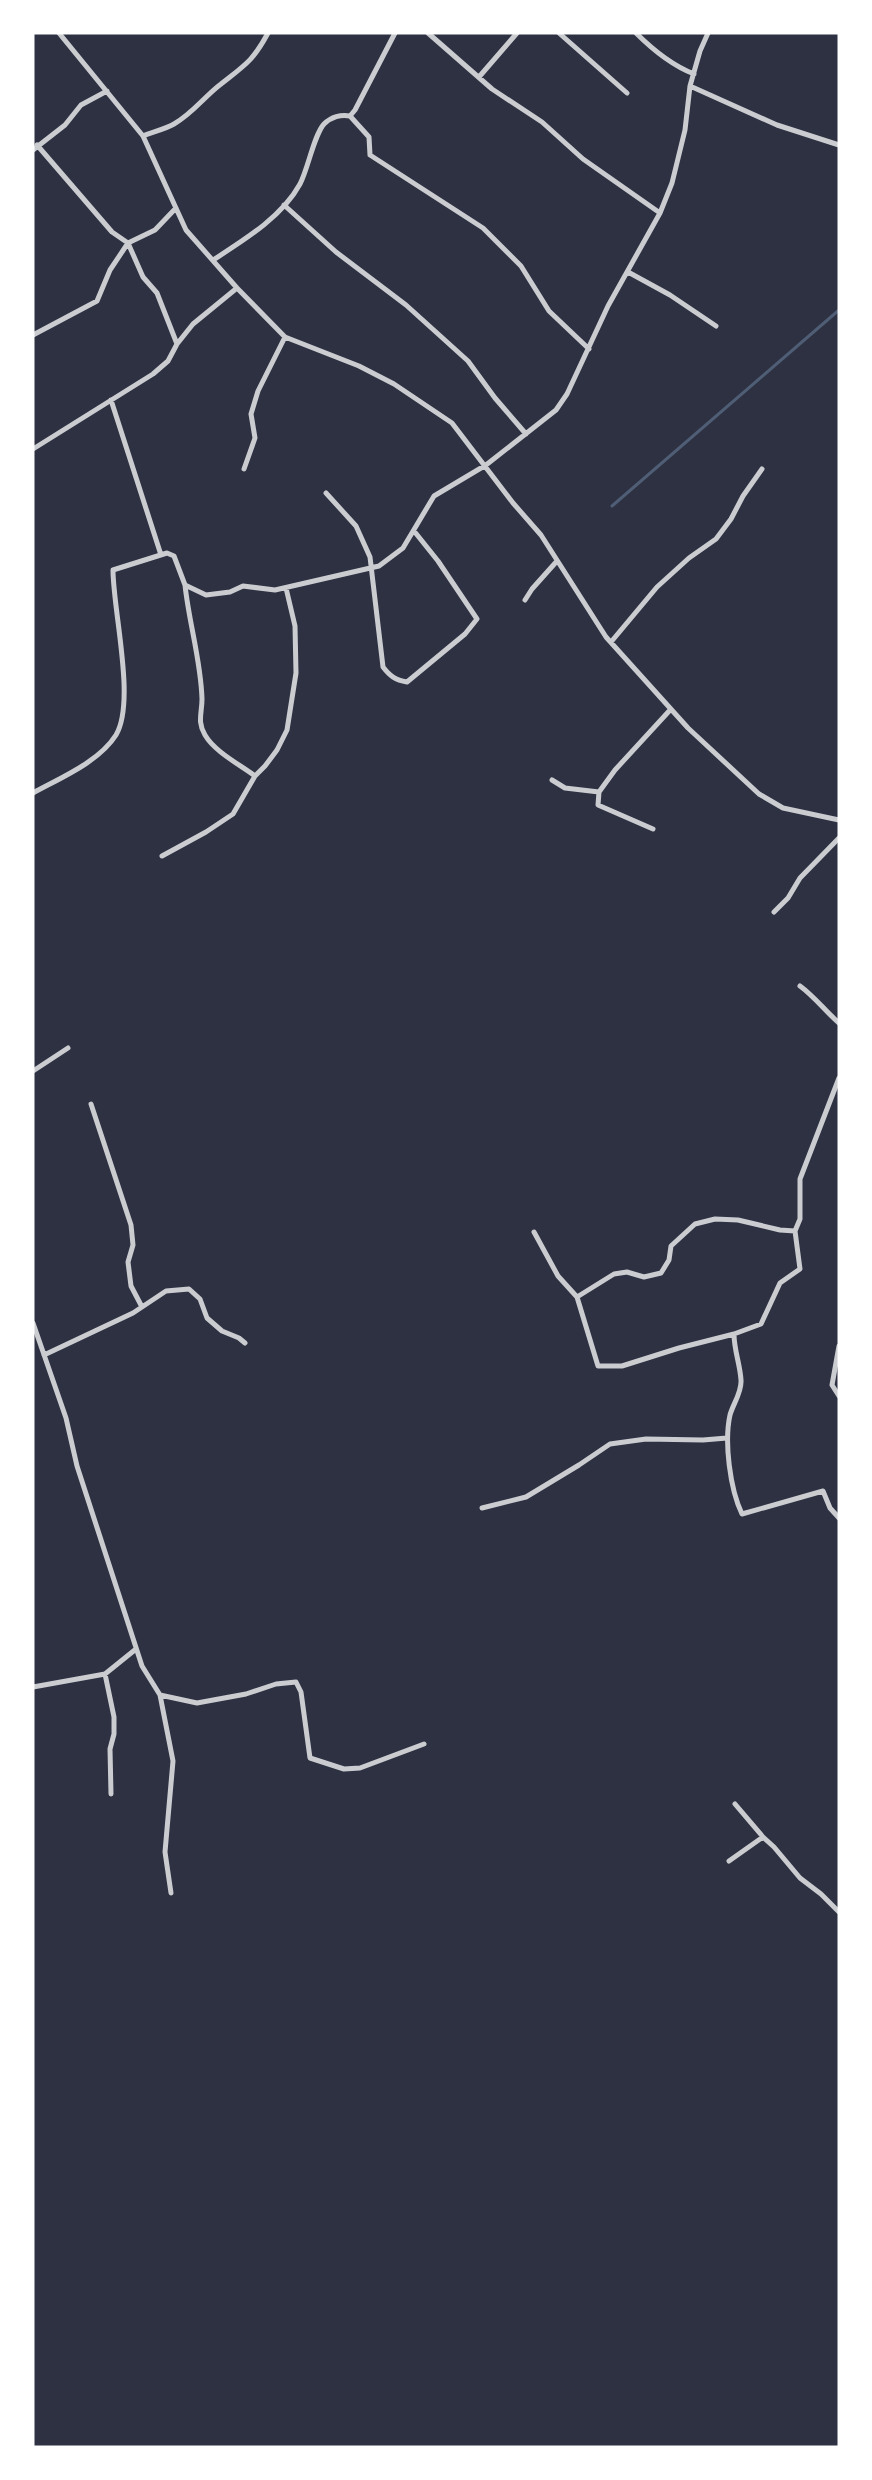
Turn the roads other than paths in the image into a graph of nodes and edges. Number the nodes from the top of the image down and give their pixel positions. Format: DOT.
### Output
graph roads {
  1 [pos="59,33"];
  2 [pos="268,33"];
  3 [pos="395,33"];
  4 [pos="428,33"];
  5 [pos="517,33"];
  6 [pos="559,33"];
  7 [pos="636,33"];
  8 [pos="708,33"];
  9 [pos="694,74"];
  10 [pos="478,77"];
  11 [pos="690,86"];
  12 [pos="107,91"];
  13 [pos="627,93"];
  14 [pos="350,116"];
  15 [pos="143,136"];
  16 [pos="839,145"];
  17 [pos="35,147"];
  18 [pos="284,205"];
  19 [pos="176,208"];
  20 [pos="660,213"];
  21 [pos="128,243"];
  22 [pos="213,260"];
  23 [pos="628,272"];
  24 [pos="237,288"];
  25 [pos="716,326"];
  26 [pos="33,334"];
  27 [pos="285,337"];
  28 [pos="177,345"];
  29 [pos="589,350"];
  30 [pos="111,400"];
  31 [pos="526,434"];
  32 [pos="33,449"];
  33 [pos="486,465"];
  34 [pos="244,469"];
  35 [pos="762,469"];
  36 [pos="326,493"];
  37 [pos="414,531"];
  38 [pos="161,555"];
  39 [pos="557,561"];
  40 [pos="372,568"];
  41 [pos="185,585"];
  42 [pos="286,588"];
  43 [pos="525,600"];
  44 [pos="611,642"];
  45 [pos="670,709"];
  46 [pos="255,776"];
  47 [pos="552,780"];
  48 [pos="599,792"];
  49 [pos="33,793"];
  50 [pos="839,820"];
  51 [pos="653,830"];
  52 [pos="839,838"];
  53 [pos="162,856"];
  54 [pos="774,912"];
  55 [pos="800,986"];
  56 [pos="839,1023"];
  57 [pos="68,1048"];
  58 [pos="33,1071"];
  59 [pos="839,1078"];
  60 [pos="91,1104"];
  61 [pos="795,1231"];
  62 [pos="534,1232"];
  63 [pos="577,1297"];
  64 [pos="142,1307"];
  65 [pos="33,1323"];
  66 [pos="734,1334"];
  67 [pos="245,1343"];
  68 [pos="839,1346"];
  69 [pos="44,1355"];
  70 [pos="839,1396"];
  71 [pos="727,1437"];
  72 [pos="482,1508"];
  73 [pos="839,1518"];
  74 [pos="136,1649"];
  75 [pos="105,1674"];
  76 [pos="33,1687"];
  77 [pos="160,1695"];
  78 [pos="424,1744"];
  79 [pos="111,1794"];
  80 [pos="735,1804"];
  81 [pos="763,1837"];
  82 [pos="729,1861"];
  83 [pos="171,1893"];
  84 [pos="839,1912"];
  1 -- 12 [label="street"];
  2 -- 15 [label="street"];
  3 -- 14 [label="street"];
  4 -- 10 [label="street"];
  5 -- 10 [label="street"];
  6 -- 13 [label="street"];
  7 -- 9 [label="street"];
  8 -- 9 [label="street"];
  9 -- 11 [label="street"];
  10 -- 20 [label="street"];
  11 -- 16 [label="street"];
  11 -- 20 [label="street"];
  12 -- 15 [label="street"];
  12 -- 17 [label="street"];
  14 -- 18 [label="street"];
  14 -- 29 [label="street"];
  15 -- 19 [label="street"];
  17 -- 21 [label="street"];
  18 -- 22 [label="street"];
  18 -- 31 [label="street"];
  19 -- 21 [label="street"];
  19 -- 22 [label="street"];
  20 -- 23 [label="street"];
  21 -- 26 [label="street"];
  21 -- 28 [label="street"];
  22 -- 24 [label="street"];
  23 -- 25 [label="street"];
  23 -- 29 [label="street"];
  24 -- 27 [label="street"];
  24 -- 28 [label="street"];
  27 -- 33 [label="street"];
  27 -- 34 [label="street"];
  28 -- 30 [label="street"];
  29 -- 31 [label="street"];
  30 -- 32 [label="street"];
  30 -- 38 [label="street"];
  31 -- 33 [label="street"];
  33 -- 37 [label="street"];
  33 -- 39 [label="street"];
  35 -- 44 [label="street"];
  36 -- 40 [label="street"];
  37 -- 40 [label="street"];
  37 -- 40 [label="street"];
  38 -- 41 [label="street"];
  38 -- 49 [label="street"];
  39 -- 43 [label="street"];
  39 -- 44 [label="street"];
  40 -- 42 [label="street"];
  41 -- 42 [label="street"];
  41 -- 46 [label="street"];
  42 -- 46 [label="street"];
  44 -- 45 [label="street"];
  45 -- 48 [label="street"];
  45 -- 50 [label="street"];
  46 -- 53 [label="street"];
  47 -- 48 [label="street"];
  48 -- 51 [label="street"];
  52 -- 54 [label="street"];
  55 -- 56 [label="street"];
  57 -- 58 [label="street"];
  59 -- 61 [label="street"];
  60 -- 64 [label="street"];
  61 -- 63 [label="street"];
  61 -- 66 [label="street"];
  62 -- 63 [label="street"];
  63 -- 66 [label="street"];
  64 -- 67 [label="street"];
  64 -- 69 [label="street"];
  65 -- 69 [label="street"];
  66 -- 71 [label="street"];
  68 -- 70 [label="street"];
  69 -- 74 [label="street"];
  71 -- 72 [label="street"];
  71 -- 73 [label="street"];
  74 -- 75 [label="street"];
  74 -- 77 [label="street"];
  75 -- 76 [label="street"];
  75 -- 79 [label="street"];
  77 -- 78 [label="street"];
  77 -- 83 [label="street"];
  80 -- 81 [label="street"];
  81 -- 82 [label="street"];
  81 -- 84 [label="street"];
}
